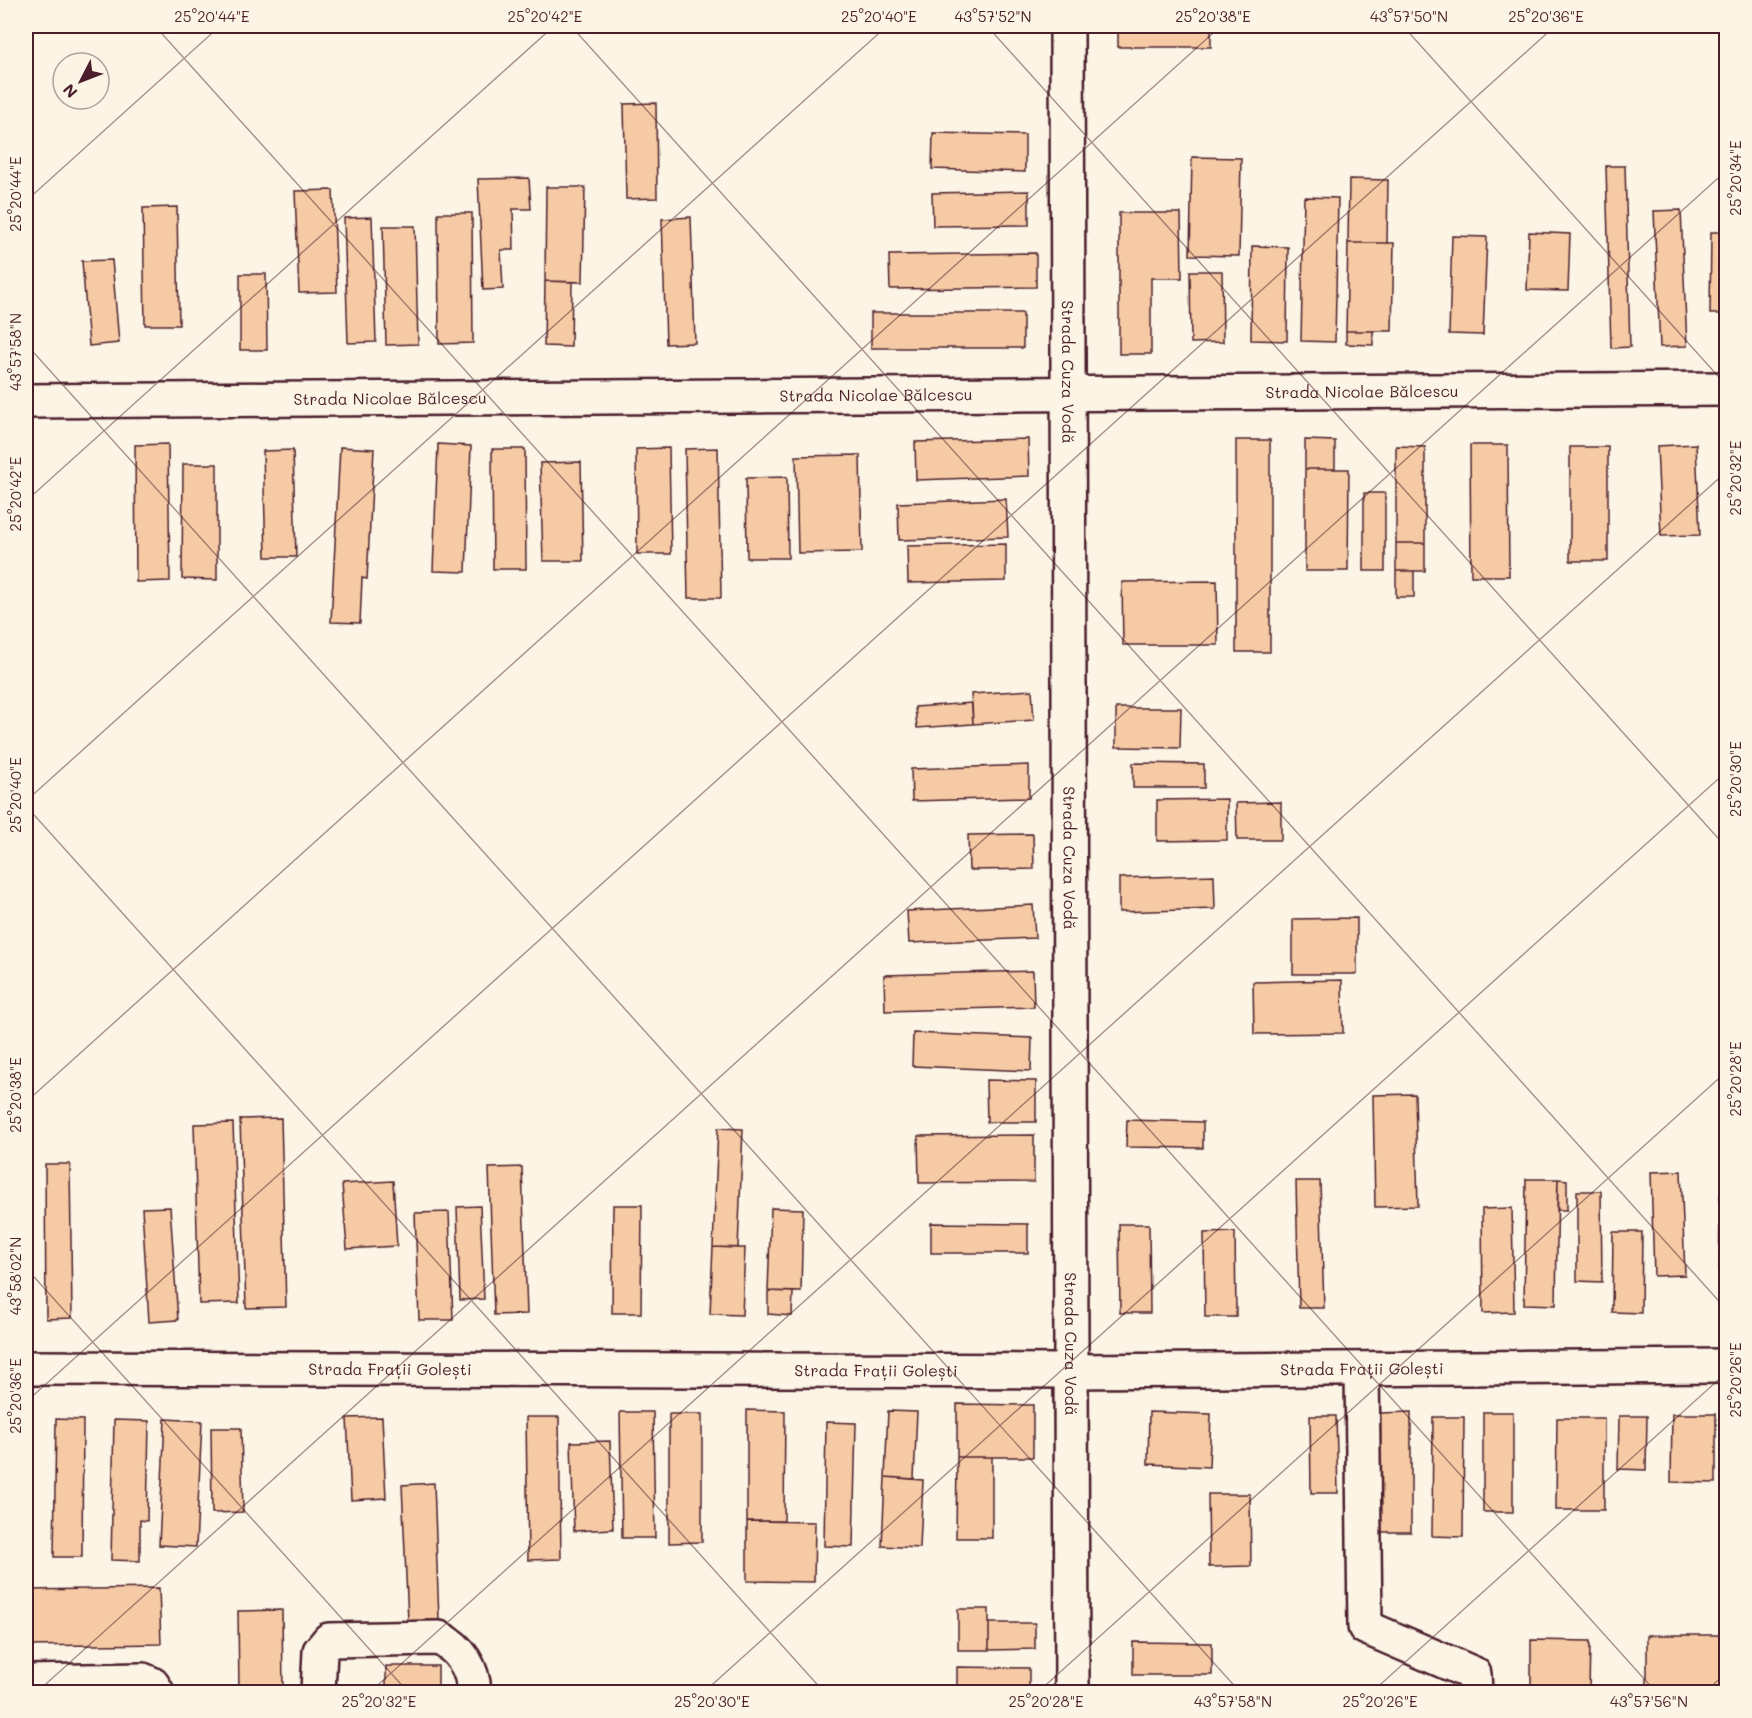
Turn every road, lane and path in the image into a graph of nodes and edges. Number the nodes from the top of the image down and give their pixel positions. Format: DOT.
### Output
graph roads {
  1 [pos="1067,26"];
  2 [pos="1726,389"];
  3 [pos="1069,392"];
  4 [pos="26,401"];
  5 [pos="1726,1366"];
  6 [pos="26,1368"];
  7 [pos="1362,1370"];
  8 [pos="1071,1371"];
  9 [pos="39,1685"];
  10 [pos="157,1692"];
  11 [pos="318,1692"];
  12 [pos="474,1692"];
  13 [pos="1072,1692"];
  14 [pos="1475,1692"];
  1 -- 3 [label="street, Strada Cuza Vodă"];
  2 -- 3 [label="street, Strada Nicolae Bălcescu"];
  3 -- 4 [label="street, Strada Nicolae Bălcescu"];
  3 -- 8 [label="street, Strada Cuza Vodă"];
  5 -- 7 [label="street, Strada Frații Golești"];
  6 -- 8 [label="street, Strada Frații Golești"];
  7 -- 8 [label="street, Strada Frații Golești"];
  7 -- 14 [label="street"];
  8 -- 13 [label="street, Strada Cuza Vodă"];
  9 -- 10 [label="street"];
  11 -- 12 [label="street"];
}
